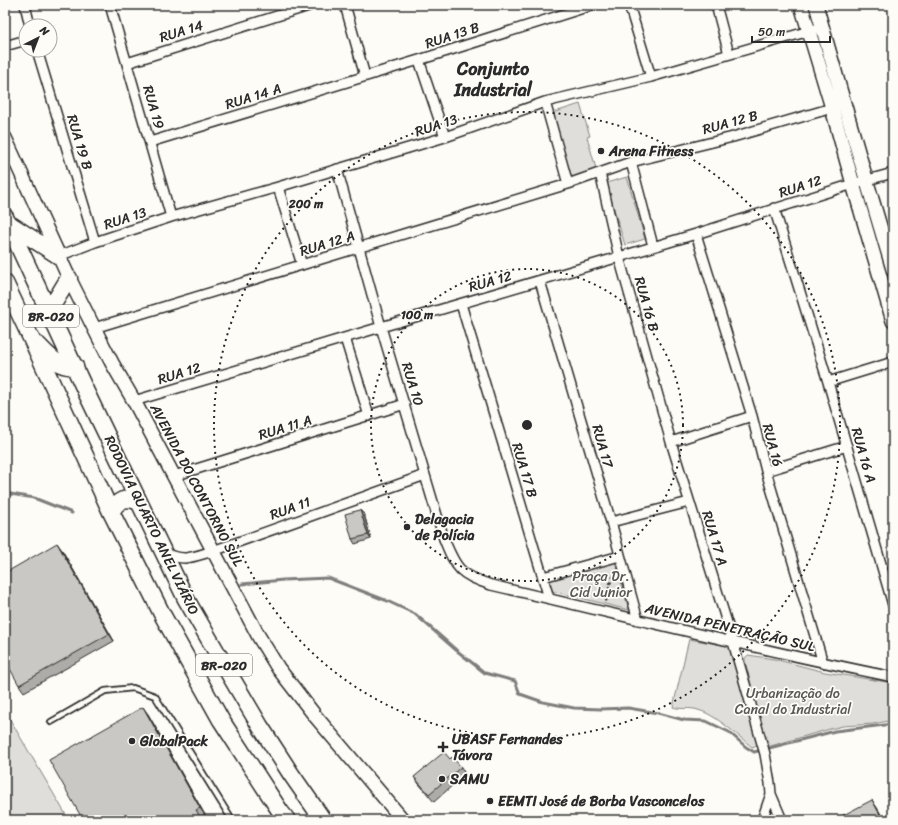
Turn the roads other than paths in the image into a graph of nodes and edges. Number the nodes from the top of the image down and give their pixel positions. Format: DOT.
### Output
graph roads {
  1 [pos="27,5"];
  2 [pos="110,5"];
  3 [pos="312,5"];
  4 [pos="345,5"];
  5 [pos="593,5"];
  6 [pos="629,5"];
  7 [pos="716,5"];
  8 [pos="801,5"];
  9 [pos="816,5"];
  10 [pos="29,18"];
  11 [pos="823,27"];
  12 [pos="809,31"];
  13 [pos="18,42"];
  14 [pos="5,46"];
  15 [pos="729,54"];
  16 [pos="39,58"];
  17 [pos="419,60"];
  18 [pos="127,62"];
  19 [pos="365,76"];
  20 [pos="650,77"];
  21 [pos="545,102"];
  22 [pos="833,113"];
  23 [pos="848,114"];
  24 [pos="445,137"];
  25 [pos="5,138"];
  26 [pos="150,142"];
  27 [pos="631,162"];
  28 [pos="337,169"];
  29 [pos="600,173"];
  30 [pos="893,173"];
  31 [pos="866,180"];
  32 [pos="568,184"];
  33 [pos="853,184"];
  34 [pos="278,187"];
  35 [pos="774,208"];
  36 [pos="171,217"];
  37 [pos="6,220"];
  38 [pos="696,234"];
  39 [pos="95,242"];
  40 [pos="653,246"];
  41 [pos="358,248"];
  42 [pos="59,256"];
  43 [pos="619,257"];
  44 [pos="302,265"];
  45 [pos="893,268"];
  46 [pos="69,278"];
  47 [pos="540,281"];
  48 [pos="5,283"];
  49 [pos="461,304"];
  50 [pos="49,311"];
  51 [pos="893,321"];
  52 [pos="381,327"];
  53 [pos="94,328"];
  54 [pos="31,338"];
  55 [pos="345,338"];
  56 [pos="893,362"];
  57 [pos="75,366"];
  58 [pos="828,382"];
  59 [pos="134,401"];
  60 [pos="404,404"];
  61 [pos="369,416"];
  62 [pos="752,416"];
  63 [pos="671,442"];
  64 [pos="847,446"];
  65 [pos="766,471"];
  66 [pos="426,475"];
  67 [pos="174,476"];
  68 [pos="139,502"];
  69 [pos="689,502"];
  70 [pos="111,512"];
  71 [pos="611,522"];
  72 [pos="213,551"];
  73 [pos="164,553"];
  74 [pos="620,556"];
  75 [pos="543,578"];
  76 [pos="491,585"];
  77 [pos="549,598"];
  78 [pos="893,605"];
  79 [pos="638,620"];
  80 [pos="733,642"];
  81 [pos="822,663"];
  82 [pos="893,677"];
  83 [pos="51,722"];
  84 [pos="771,794"];
  85 [pos="232,820"];
  86 [pos="287,820"];
  87 [pos="323,820"];
  88 [pos="403,820"];
  89 [pos="761,820"];
  90 [pos="782,820"];
  1 -- 10 [label="street"];
  2 -- 18 [label="street, RUA 19"];
  3 -- 18 [label="street, RUA 14"];
  4 -- 19 [label="street"];
  5 -- 17 [label="street, RUA 13 B"];
  6 -- 20 [label="street"];
  7 -- 15 [label="street"];
  8 -- 12 [label="street"];
  9 -- 11 [label="street"];
  11 -- 12 [label="street, RUA 13"];
  11 -- 23 [label="street"];
  12 -- 15 [label="street, RUA 13"];
  12 -- 22 [label="street"];
  13 -- 14 [label="street"];
  15 -- 20 [label="street, RUA 13"];
  16 -- 39 [label="street, RUA 19 B"];
  17 -- 19 [label="street, RUA 13 B"];
  17 -- 24 [label="street"];
  18 -- 26 [label="street, RUA 19"];
  19 -- 26 [label="street, RUA 14 A"];
  20 -- 21 [label="street, RUA 13"];
  21 -- 24 [label="street, RUA 13"];
  21 -- 32 [label="street"];
  22 -- 23 [label="street"];
  22 -- 27 [label="street, RUA 12 B"];
  22 -- 33 [label="street"];
  23 -- 31 [label="street"];
  24 -- 28 [label="street, RUA 13"];
  25 -- 42 [label="street, AVENIDA DO CONTORNO SUL"];
  26 -- 36 [label="street, RUA 19"];
  27 -- 29 [label="street, RUA 12 B"];
  27 -- 40 [label="street"];
  28 -- 34 [label="street, RUA 13"];
  28 -- 41 [label="street, RUA 10"];
  29 -- 32 [label="street, RUA 12 B"];
  29 -- 43 [label="street, RUA 16 B"];
  30 -- 31 [label="street, RUA 12"];
  31 -- 33 [label="street, RUA 12"];
  31 -- 45 [label="street"];
  32 -- 41 [label="street, RUA 12 A"];
  33 -- 35 [label="street, RUA 12"];
  33 -- 51 [label="street"];
  34 -- 36 [label="street, RUA 13"];
  34 -- 44 [label="street"];
  35 -- 38 [label="street, RUA 12"];
  35 -- 58 [label="street"];
  36 -- 39 [label="street, RUA 13"];
  37 -- 42 [label="highway"];
  37 -- 50 [label="highway, RODOVIA QUARTO ANEL VIÁRIO / BR-020"];
  38 -- 40 [label="street, RUA 12"];
  38 -- 62 [label="street, RUA 16"];
  39 -- 42 [label="street, RUA 13"];
  40 -- 43 [label="street, RUA 12"];
  41 -- 44 [label="street, RUA 12 A"];
  41 -- 52 [label="street, RUA 10"];
  42 -- 46 [label="street, AVENIDA DO CONTORNO SUL"];
  43 -- 47 [label="street, RUA 12"];
  43 -- 63 [label="street, RUA 16 B"];
  44 -- 53 [label="street, RUA 12 A"];
  46 -- 50 [label="highway"];
  46 -- 53 [label="street, AVENIDA DO CONTORNO SUL"];
  47 -- 49 [label="street, RUA 12"];
  47 -- 71 [label="street, RUA 17"];
  48 -- 54 [label="highway, BR-020"];
  49 -- 52 [label="street, RUA 12"];
  49 -- 75 [label="street, RUA 17 B"];
  50 -- 57 [label="highway, RODOVIA QUARTO ANEL VIÁRIO / BR-020"];
  52 -- 55 [label="street, RUA 12"];
  52 -- 60 [label="street, RUA 10"];
  53 -- 59 [label="street, AVENIDA DO CONTORNO SUL"];
  54 -- 57 [label="highway"];
  54 -- 70 [label="highway, BR-020"];
  55 -- 59 [label="street, RUA 12"];
  55 -- 61 [label="street"];
  56 -- 58 [label="street"];
  57 -- 68 [label="highway, RODOVIA QUARTO ANEL VIÁRIO / BR-020"];
  58 -- 64 [label="street, RUA 16 A"];
  59 -- 67 [label="street, AVENIDA DO CONTORNO SUL"];
  60 -- 61 [label="street, RUA 11 A"];
  60 -- 66 [label="street, RUA 10"];
  61 -- 67 [label="street, RUA 11 A"];
  62 -- 63 [label="street"];
  62 -- 65 [label="street, RUA 16"];
  63 -- 69 [label="street, RUA 17 A"];
  64 -- 65 [label="street"];
  64 -- 78 [label="street, RUA 16 A"];
  65 -- 81 [label="street, RUA 16"];
  66 -- 72 [label="street, RUA 11"];
  66 -- 76 [label="street, RUA 10"];
  67 -- 72 [label="street, AVENIDA DO CONTORNO SUL"];
  68 -- 70 [label="highway"];
  68 -- 73 [label="highway, RODOVIA QUARTO ANEL VIÁRIO / BR-020"];
  69 -- 71 [label="street"];
  69 -- 80 [label="street, RUA 17 A"];
  70 -- 86 [label="highway, BR-020"];
  71 -- 74 [label="street, RUA 17"];
  72 -- 73 [label="street, RUA 11"];
  72 -- 88 [label="street, AVENIDA DO CONTORNO SUL"];
  73 -- 87 [label="highway, RODOVIA QUARTO ANEL VIÁRIO / BR-020"];
  74 -- 75 [label="street"];
  74 -- 79 [label="street, RUA 17"];
  75 -- 77 [label="street, RUA 17 B"];
  76 -- 77 [label="street, AVENIDA PENETRAÇÃO SUL"];
  77 -- 79 [label="street, AVENIDA PENETRAÇÃO SUL"];
  79 -- 80 [label="street, AVENIDA PENETRAÇÃO SUL"];
  80 -- 81 [label="street, AVENIDA PENETRAÇÃO SUL"];
  80 -- 84 [label="street, RUA 17 A"];
  81 -- 82 [label="street, AVENIDA PENETRAÇÃO SUL"];
  83 -- 85 [label="lane"];
  84 -- 89 [label="street"];
  84 -- 90 [label="street"];
}
